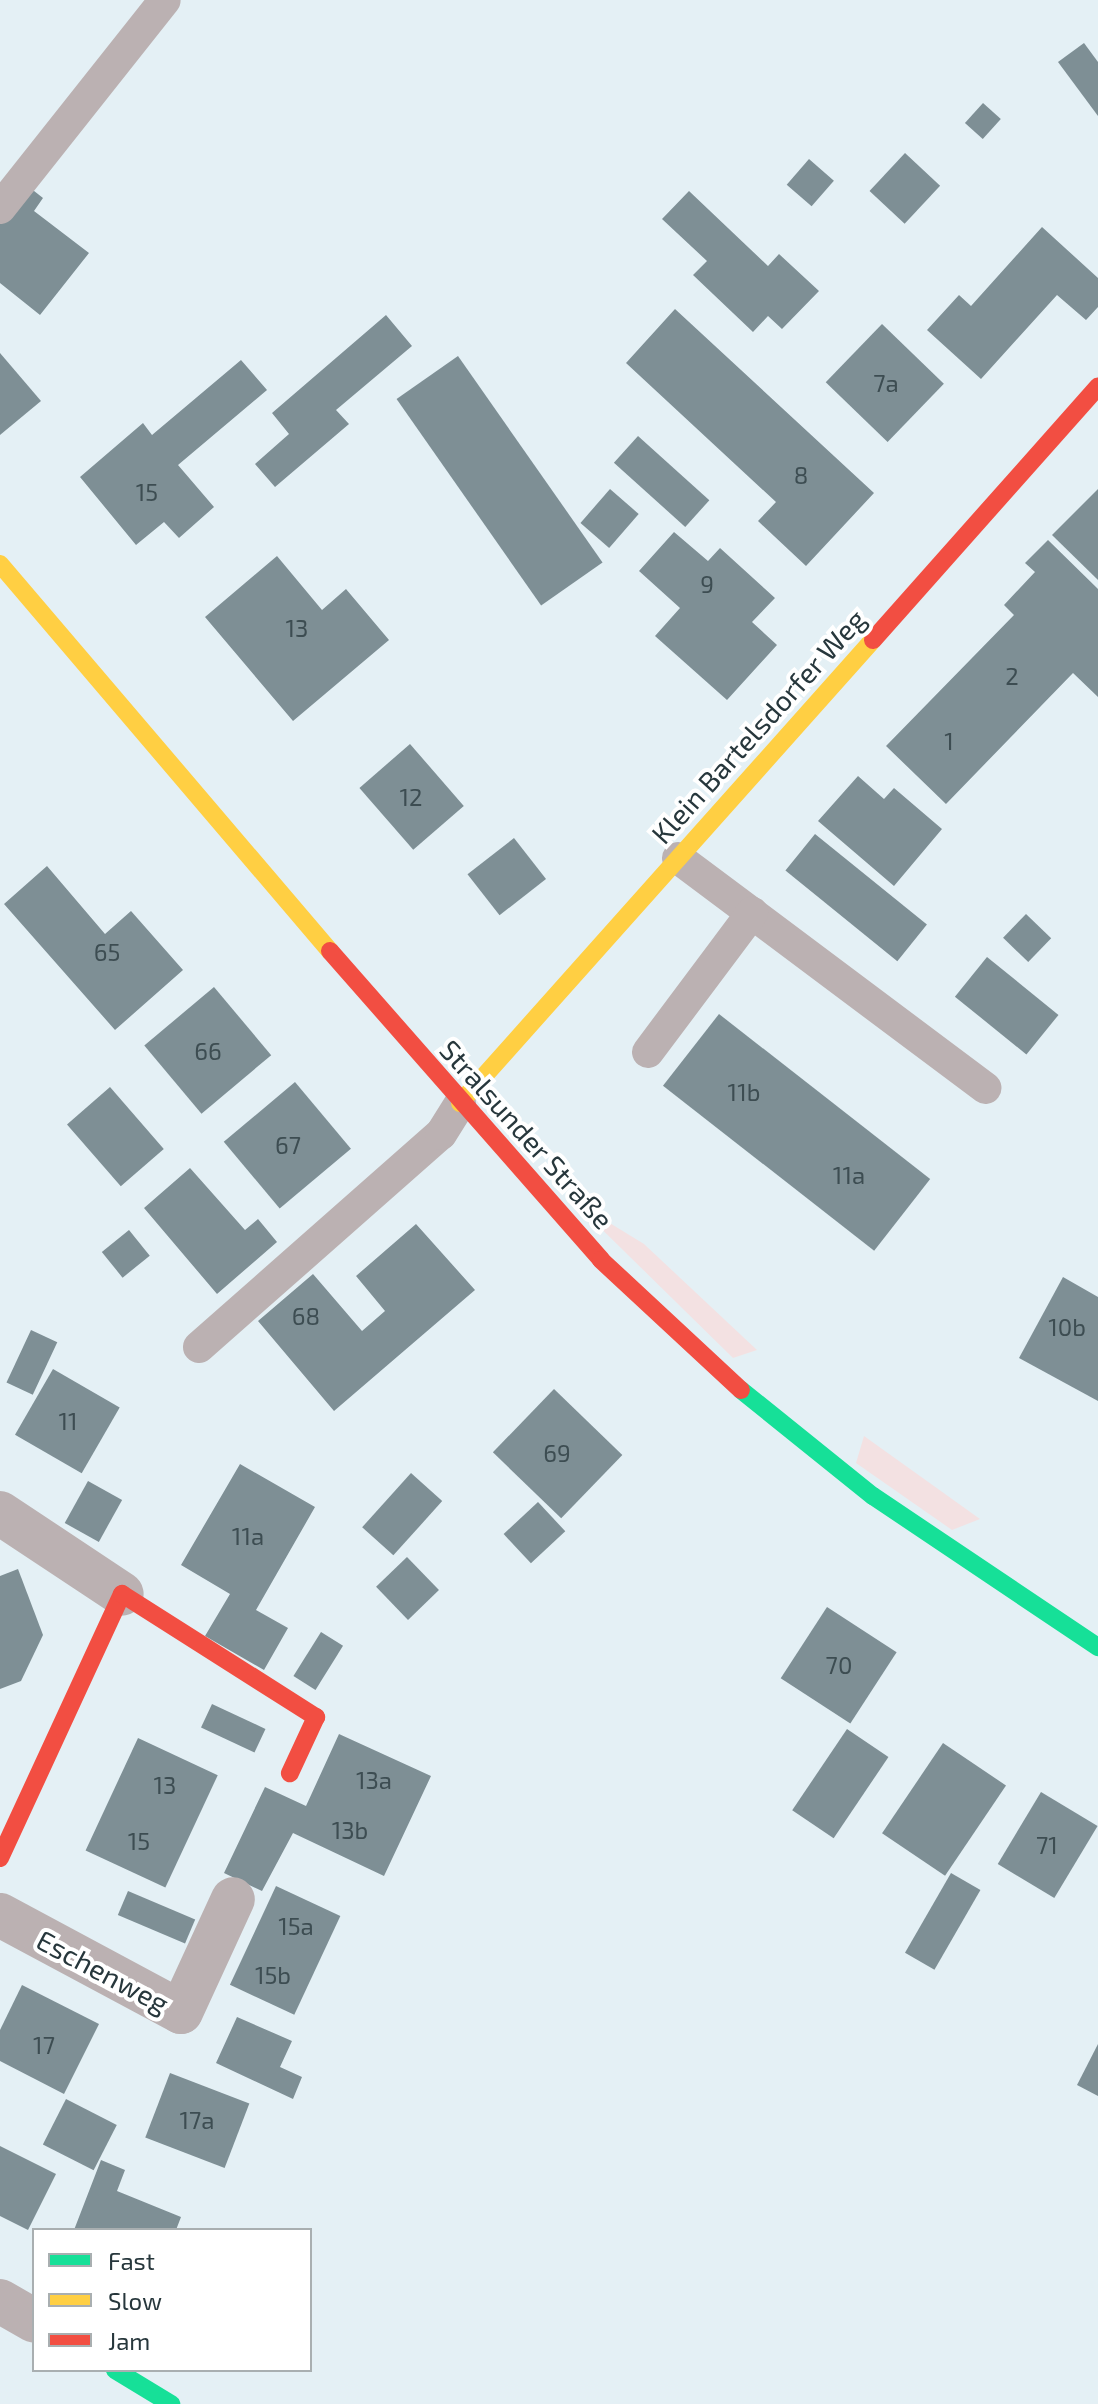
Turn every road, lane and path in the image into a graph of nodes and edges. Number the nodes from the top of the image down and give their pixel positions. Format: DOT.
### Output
graph roads {
  1 [pos="165,0"];
  2 [pos="0,208"];
  3 [pos="1098,387"];
  4 [pos="0,564"];
  5 [pos="678,858"];
  6 [pos="752,913"];
  7 [pos="648,1052"];
  8 [pos="986,1088"];
  9 [pos="460,1103"];
  10 [pos="199,1347"];
  11 [pos="0,1513"];
  12 [pos="122,1594"];
  13 [pos="1098,1647"];
  14 [pos="290,1773"];
  15 [pos="0,1858"];
  16 [pos="233,1899"];
  17 [pos="0,1915"];
  18 [pos="0,2301"];
  19 [pos="32,2320"];
  20 [pos="118,2372"];
  21 [pos="171,2404"];
  1 -- 2 [label="lane"];
  3 -- 5 [label="street, Klein Bartelsdorfer Weg"];
  4 -- 9 [label="street, Stralsunder Straße"];
  5 -- 6 [label="lane"];
  5 -- 9 [label="street, Klein Bartelsdorfer Weg"];
  6 -- 7 [label="lane"];
  6 -- 8 [label="lane"];
  9 -- 10 [label="lane"];
  9 -- 13 [label="street, Stralsunder Straße"];
  11 -- 12 [label="street"];
  12 -- 14 [label="street"];
  12 -- 15 [label="street"];
  16 -- 17 [label="street, Eschenweg"];
  18 -- 19 [label="street"];
  20 -- 21 [label="street"];
}
